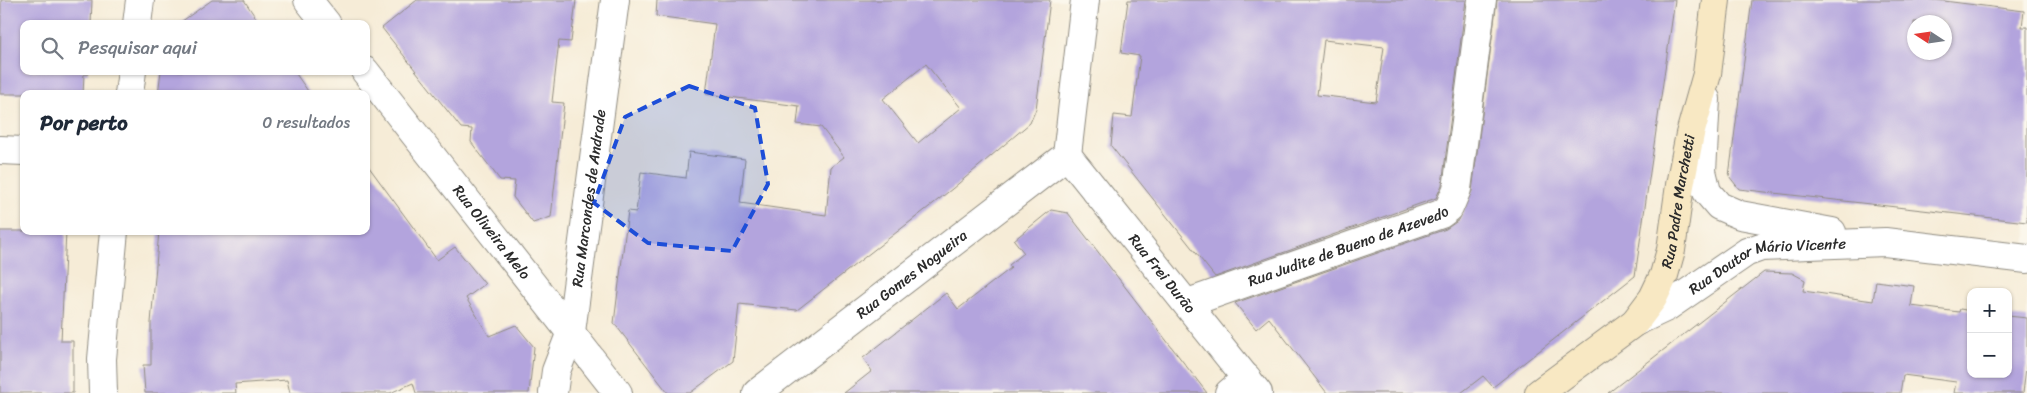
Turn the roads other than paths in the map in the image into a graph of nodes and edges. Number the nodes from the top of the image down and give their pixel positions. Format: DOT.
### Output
graph roads {
  1 [pos="140,0"];
  2 [pos="308,0"];
  3 [pos="615,0"];
  4 [pos="1085,0"];
  5 [pos="1482,0"];
  6 [pos="1716,0"];
  7 [pos="138,20"];
  8 [pos="324,20"];
  9 [pos="1707,74"];
  10 [pos="131,75"];
  11 [pos="368,75"];
  12 [pos="130,90"];
  13 [pos="0,150"];
  14 [pos="20,151"];
  15 [pos="1067,156"];
  16 [pos="114,235"];
  17 [pos="1885,242"];
  18 [pos="2027,259"];
  19 [pos="1188,303"];
  20 [pos="1635,322"];
  21 [pos="571,332"];
  22 [pos="1245,388"];
  23 [pos="103,393"];
  24 [pos="553,393"];
  25 [pos="618,393"];
  26 [pos="757,393"];
  27 [pos="1539,393"];
  1 -- 7 [label="street"];
  2 -- 8 [label="street"];
  3 -- 21 [label="street, Rua Marcondes de Andrade"];
  4 -- 15 [label="street"];
  5 -- 19 [label="street, Rua Judite de Bueno de Azevedo"];
  6 -- 9 [label="street, Rua Padre Marchetti"];
  9 -- 17 [label="street, Rua Padre Marchetti"];
  9 -- 20 [label="street, Rua Padre Marchetti"];
  10 -- 12 [label="street"];
  11 -- 21 [label="street, Rua Oliveira Melo"];
  13 -- 14 [label="street"];
  15 -- 19 [label="street, Rua Frei Durão"];
  15 -- 26 [label="street, Rua Gomes Nogueira"];
  16 -- 23 [label="street"];
  17 -- 18 [label="street, Rua Doutor Mário Vicente"];
  17 -- 20 [label="street, Rua Doutor Mário Vicente"];
  19 -- 22 [label="street, Rua Frei Durão"];
  20 -- 27 [label="street, Rua Doutor Mário Vicente"];
  21 -- 24 [label="street, Rua Marcondes de Andrade"];
  21 -- 25 [label="street, Rua Oliveira Melo"];
}
